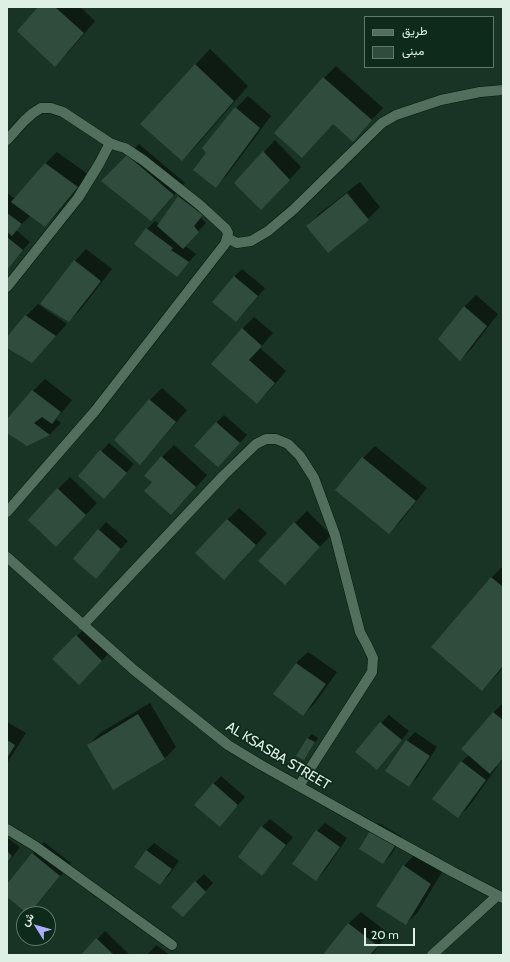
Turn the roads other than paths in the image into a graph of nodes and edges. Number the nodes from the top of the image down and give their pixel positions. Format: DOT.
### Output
graph roads {
  1 [pos="503,90"];
  2 [pos="7,140"];
  3 [pos="110,143"];
  4 [pos="228,238"];
  5 [pos="7,287"];
  6 [pos="7,512"];
  7 [pos="7,557"];
  8 [pos="83,625"];
  9 [pos="298,786"];
  10 [pos="7,829"];
  11 [pos="500,897"];
  12 [pos="172,945"];
  13 [pos="432,955"];
  1 -- 4 [label="street"];
  2 -- 3 [label="street"];
  3 -- 4 [label="street"];
  3 -- 5 [label="street"];
  4 -- 6 [label="street"];
  7 -- 8 [label="street, AL KSASBA STREET"];
  8 -- 9 [label="street, AL KSASBA STREET"];
  8 -- 9 [label="street"];
  9 -- 11 [label="street, AL KSASBA STREET"];
  10 -- 12 [label="street"];
  11 -- 13 [label="street"];
}
